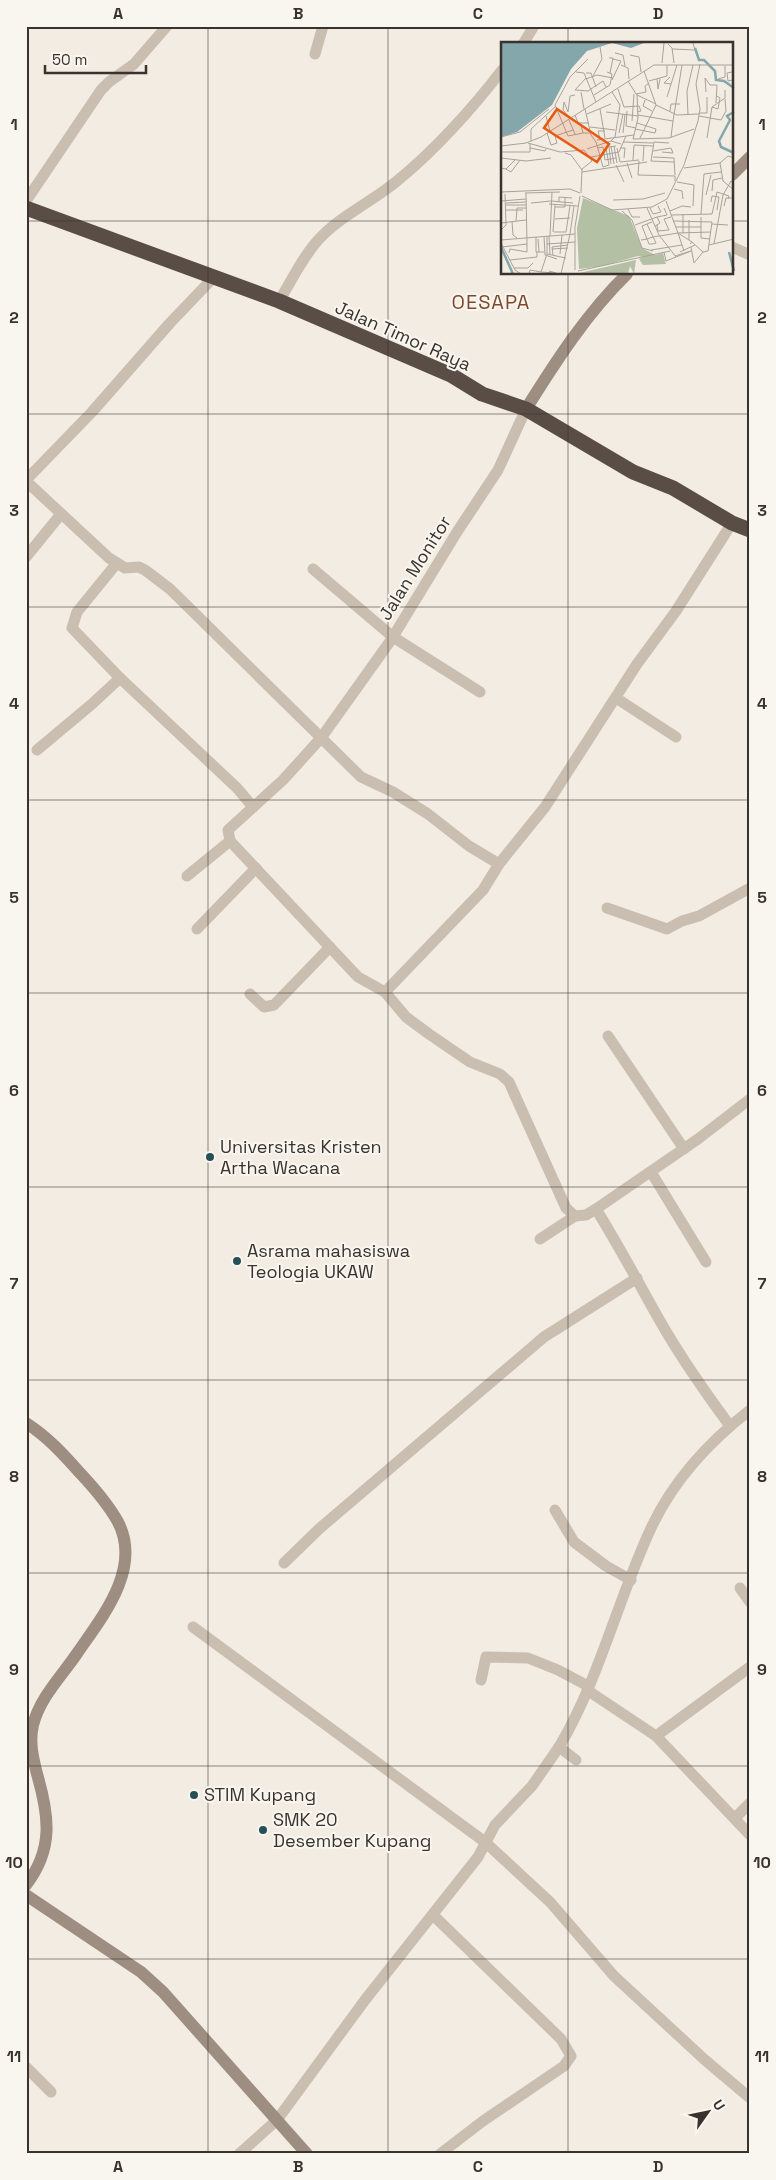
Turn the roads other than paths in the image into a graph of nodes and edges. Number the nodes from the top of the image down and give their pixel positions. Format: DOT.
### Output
graph roads {
  1 [pos="167,26"];
  2 [pos="324,26"];
  3 [pos="534,26"];
  4 [pos="524,42"];
  5 [pos="315,54"];
  6 [pos="501,71"];
  7 [pos="750,157"];
  8 [pos="734,173"];
  9 [pos="26,201"];
  10 [pos="26,208"];
  11 [pos="734,248"];
  12 [pos="750,255"];
  13 [pos="626,275"];
  14 [pos="213,278"];
  15 [pos="279,301"];
  16 [pos="526,409"];
  17 [pos="26,481"];
  18 [pos="61,514"];
  19 [pos="732,523"];
  20 [pos="750,530"];
  21 [pos="26,557"];
  22 [pos="117,563"];
  23 [pos="313,569"];
  24 [pos="393,637"];
  25 [pos="120,678"];
  26 [pos="480,692"];
  27 [pos="616,698"];
  28 [pos="676,737"];
  29 [pos="321,738"];
  30 [pos="37,750"];
  31 [pos="253,808"];
  32 [pos="230,841"];
  33 [pos="499,864"];
  34 [pos="256,868"];
  35 [pos="187,876"];
  36 [pos="750,888"];
  37 [pos="607,908"];
  38 [pos="197,930"];
  39 [pos="330,947"];
  40 [pos="385,992"];
  41 [pos="250,994"];
  42 [pos="608,1036"];
  43 [pos="627,1042"];
  44 [pos="616,1048"];
  45 [pos="750,1099"];
  46 [pos="684,1149"];
  47 [pos="651,1172"];
  48 [pos="596,1209"];
  49 [pos="575,1216"];
  50 [pos="540,1239"];
  51 [pos="706,1262"];
  52 [pos="637,1278"];
  53 [pos="750,1410"];
  54 [pos="26,1423"];
  55 [pos="730,1426"];
  56 [pos="554,1510"];
  57 [pos="284,1563"];
  58 [pos="631,1580"];
  59 [pos="740,1588"];
  60 [pos="750,1602"];
  61 [pos="193,1627"];
  62 [pos="750,1667"];
  63 [pos="481,1680"];
  64 [pos="587,1688"];
  65 [pos="656,1736"];
  66 [pos="559,1747"];
  67 [pos="576,1760"];
  68 [pos="750,1803"];
  69 [pos="735,1818"];
  70 [pos="750,1835"];
  71 [pos="485,1842"];
  72 [pos="26,1885"];
  73 [pos="26,1895"];
  74 [pos="433,1915"];
  75 [pos="26,2067"];
  76 [pos="52,2092"];
  77 [pos="750,2098"];
  78 [pos="277,2120"];
  79 [pos="239,2154"];
  80 [pos="307,2154"];
  81 [pos="440,2154"];
  1 -- 9 [label="street"];
  2 -- 5 [label="street"];
  3 -- 4 [label="street"];
  6 -- 15 [label="street"];
  7 -- 8 [label="street"];
  10 -- 14 [label="highway, Jalan Timor Raya"];
  11 -- 12 [label="street"];
  13 -- 16 [label="street"];
  14 -- 15 [label="highway, Jalan Timor Raya"];
  14 -- 17 [label="street"];
  15 -- 16 [label="highway, Jalan Timor Raya"];
  16 -- 19 [label="highway, Jalan Timor Raya"];
  16 -- 24 [label="street, Jalan Monitor"];
  17 -- 18 [label="street"];
  18 -- 21 [label="street"];
  18 -- 22 [label="street"];
  19 -- 20 [label="highway, Jalan Timor Raya"];
  19 -- 27 [label="street"];
  22 -- 25 [label="street"];
  22 -- 29 [label="street"];
  23 -- 24 [label="street"];
  24 -- 26 [label="street"];
  24 -- 29 [label="street, Jalan Monitor"];
  25 -- 30 [label="street"];
  25 -- 31 [label="street"];
  27 -- 28 [label="street"];
  27 -- 33 [label="street"];
  29 -- 31 [label="street, Jalan Monitor"];
  29 -- 33 [label="street"];
  31 -- 32 [label="street, Jalan Monitor"];
  32 -- 34 [label="street"];
  32 -- 35 [label="street"];
  33 -- 40 [label="street"];
  34 -- 38 [label="street"];
  34 -- 39 [label="street"];
  36 -- 37 [label="street"];
  39 -- 40 [label="street"];
  39 -- 41 [label="street"];
  40 -- 49 [label="street"];
  42 -- 44 [label="street"];
  43 -- 44 [label="street"];
  44 -- 46 [label="street"];
  45 -- 46 [label="street"];
  46 -- 47 [label="street"];
  47 -- 48 [label="street"];
  47 -- 51 [label="street"];
  48 -- 49 [label="street"];
  48 -- 52 [label="street"];
  49 -- 50 [label="street"];
  52 -- 55 [label="street"];
  52 -- 57 [label="street"];
  53 -- 55 [label="street"];
  54 -- 72 [label="street"];
  55 -- 58 [label="street"];
  56 -- 58 [label="street"];
  58 -- 64 [label="street"];
  59 -- 60 [label="street"];
  61 -- 71 [label="street"];
  62 -- 65 [label="street"];
  63 -- 64 [label="street"];
  64 -- 65 [label="street"];
  64 -- 66 [label="street"];
  65 -- 69 [label="street"];
  66 -- 67 [label="street"];
  66 -- 71 [label="street"];
  68 -- 69 [label="street"];
  69 -- 70 [label="street"];
  71 -- 74 [label="street"];
  71 -- 77 [label="street"];
  73 -- 78 [label="street"];
  74 -- 78 [label="street"];
  74 -- 81 [label="street"];
  75 -- 76 [label="street"];
  78 -- 79 [label="street"];
  78 -- 80 [label="street"];
}
